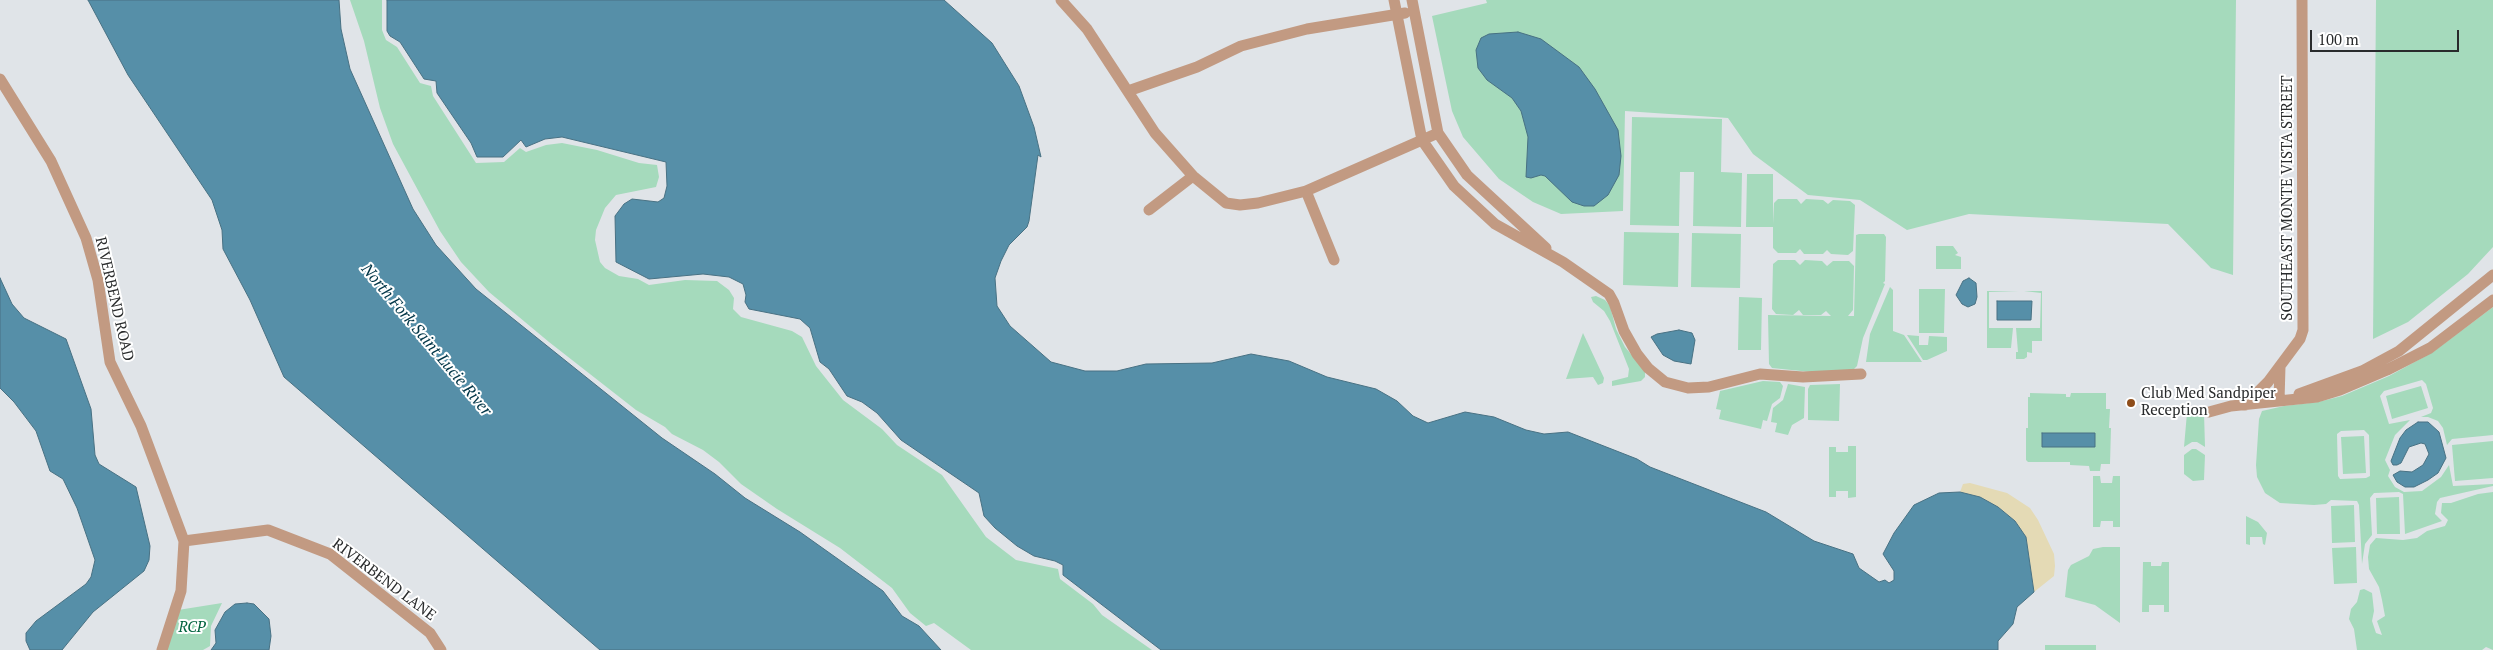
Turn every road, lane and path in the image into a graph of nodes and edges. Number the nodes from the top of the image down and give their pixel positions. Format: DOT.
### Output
graph roads {
  1 [pos="1061,0"];
  2 [pos="1394,0"];
  3 [pos="2302,0"];
  4 [pos="1413,6"];
  5 [pos="1397,15"];
  6 [pos="0,79"];
  7 [pos="1128,91"];
  8 [pos="1438,133"];
  9 [pos="1422,140"];
  10 [pos="1194,176"];
  11 [pos="1306,191"];
  12 [pos="1149,210"];
  13 [pos="1334,260"];
  14 [pos="1563,262"];
  15 [pos="2493,275"];
  16 [pos="2493,300"];
  17 [pos="2280,366"];
  18 [pos="1861,374"];
  19 [pos="2279,400"];
  20 [pos="2245,405"];
  21 [pos="2209,412"];
  22 [pos="184,541"];
  23 [pos="162,650"];
  24 [pos="441,650"];
  1 -- 7 [label="street"];
  2 -- 5 [label="street"];
  3 -- 17 [label="street, SOUTHEAST MONTE VISTA STREET"];
  4 -- 5 [label="street"];
  4 -- 8 [label="street"];
  5 -- 7 [label="street"];
  5 -- 9 [label="street"];
  6 -- 22 [label="street, RIVERBEND ROAD"];
  7 -- 10 [label="street"];
  8 -- 9 [label="street"];
  8 -- 14 [label="street"];
  9 -- 11 [label="street"];
  9 -- 14 [label="street"];
  10 -- 11 [label="street"];
  10 -- 12 [label="street"];
  11 -- 13 [label="street"];
  14 -- 18 [label="street"];
  15 -- 19 [label="street"];
  16 -- 19 [label="street"];
  17 -- 19 [label="street"];
  17 -- 20 [label="street, SOUTHEAST MONTE VISTA STREET"];
  19 -- 20 [label="street"];
  20 -- 21 [label="street"];
  22 -- 23 [label="street, RIVERBEND ROAD"];
  22 -- 24 [label="street, RIVERBEND LANE"];
}
